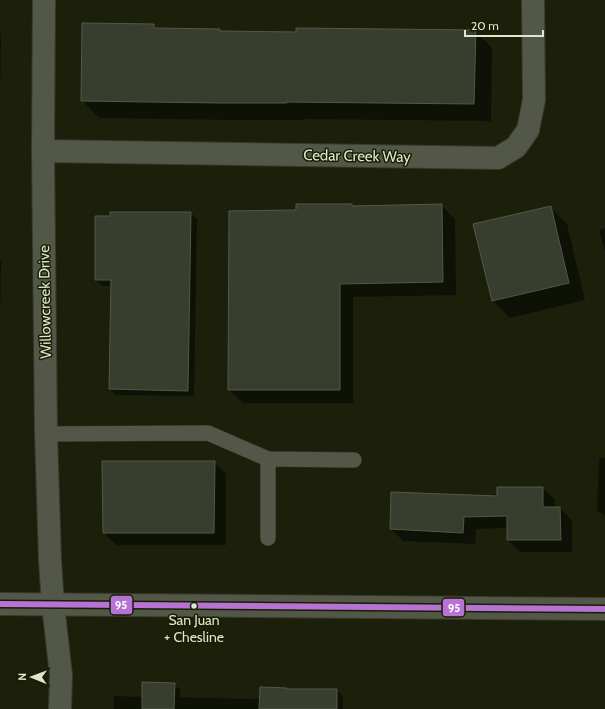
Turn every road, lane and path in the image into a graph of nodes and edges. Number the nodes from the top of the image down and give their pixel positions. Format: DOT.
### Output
graph roads {
  1 [pos="44,0"];
  2 [pos="534,0"];
  3 [pos="43,151"];
  4 [pos="46,434"];
  5 [pos="268,459"];
  6 [pos="354,460"];
  7 [pos="268,538"];
  8 [pos="0,604"];
  9 [pos="53,605"];
  10 [pos="605,609"];
  11 [pos="60,709"];
  1 -- 3 [label="street, Willowcreek Drive"];
  2 -- 3 [label="street, Cedar Creek Way"];
  3 -- 4 [label="street, Willowcreek Drive"];
  4 -- 5 [label="lane"];
  4 -- 9 [label="street, Willowcreek Drive"];
  5 -- 6 [label="lane"];
  5 -- 7 [label="lane"];
  8 -- 9 [label="street"];
  9 -- 10 [label="street"];
  9 -- 11 [label="street, Willowcreek Drive"];
}
